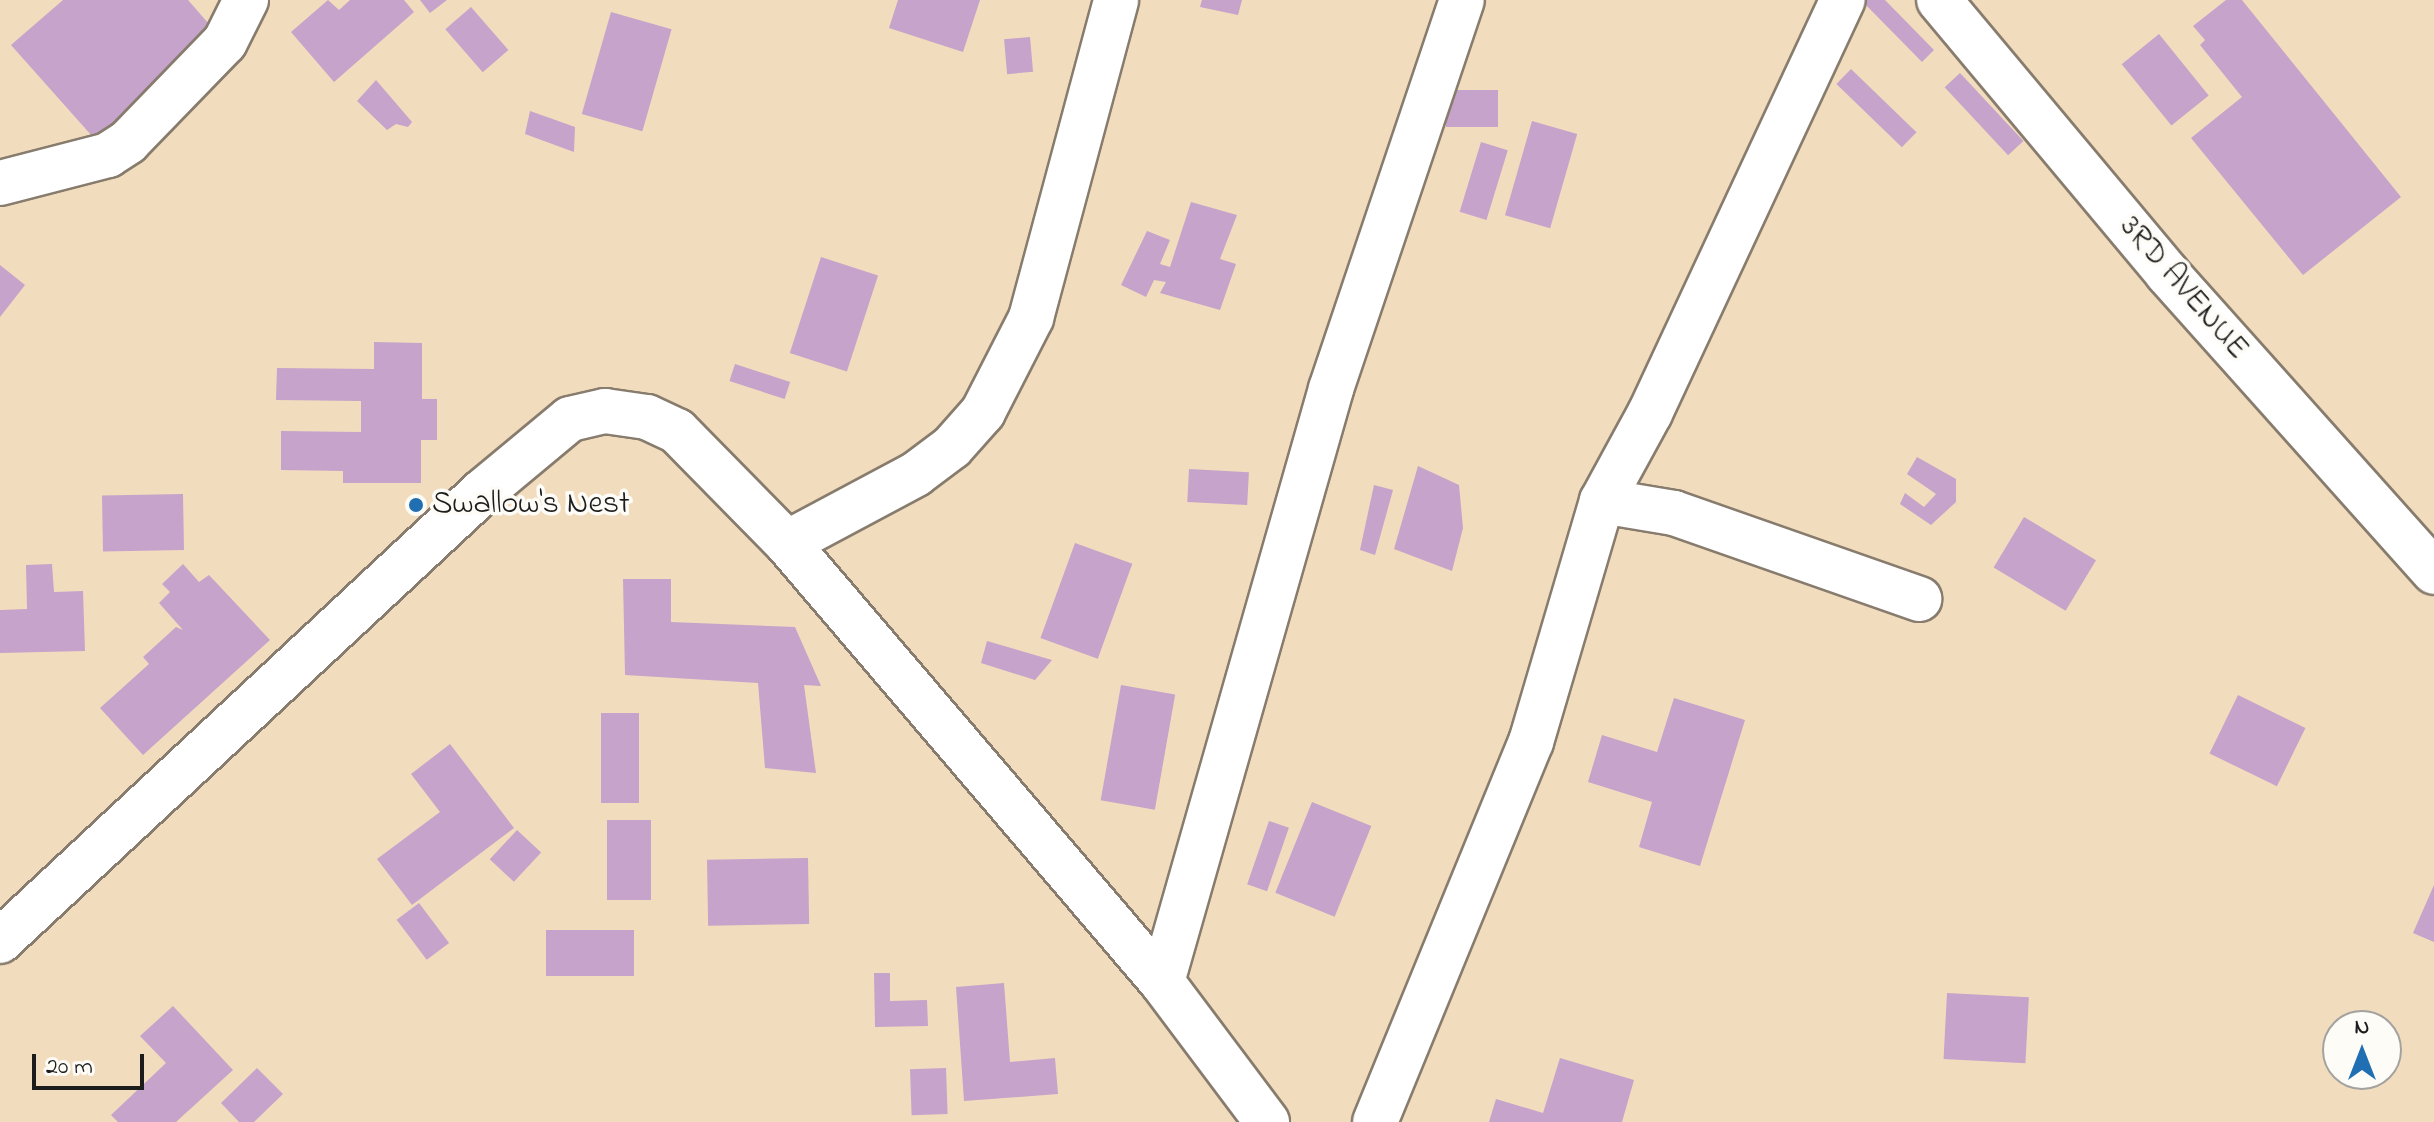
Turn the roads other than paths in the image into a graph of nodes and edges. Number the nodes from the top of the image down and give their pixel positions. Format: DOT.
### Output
graph roads {
  1 [pos="246,0"];
  2 [pos="1116,0"];
  3 [pos="1462,0"];
  4 [pos="1843,0"];
  5 [pos="1939,0"];
  6 [pos="0,183"];
  7 [pos="1602,501"];
  8 [pos="787,543"];
  9 [pos="2434,572"];
  10 [pos="1919,599"];
  11 [pos="0,941"];
  12 [pos="1162,982"];
  13 [pos="1256,1117"];
  14 [pos="1375,1122"];
  1 -- 6 [label="street"];
  2 -- 8 [label="street"];
  3 -- 12 [label="street"];
  4 -- 7 [label="street"];
  5 -- 9 [label="street, 3RD AVENUE"];
  7 -- 10 [label="street"];
  7 -- 14 [label="street"];
  8 -- 11 [label="street"];
  8 -- 12 [label="street"];
  12 -- 13 [label="street"];
}
